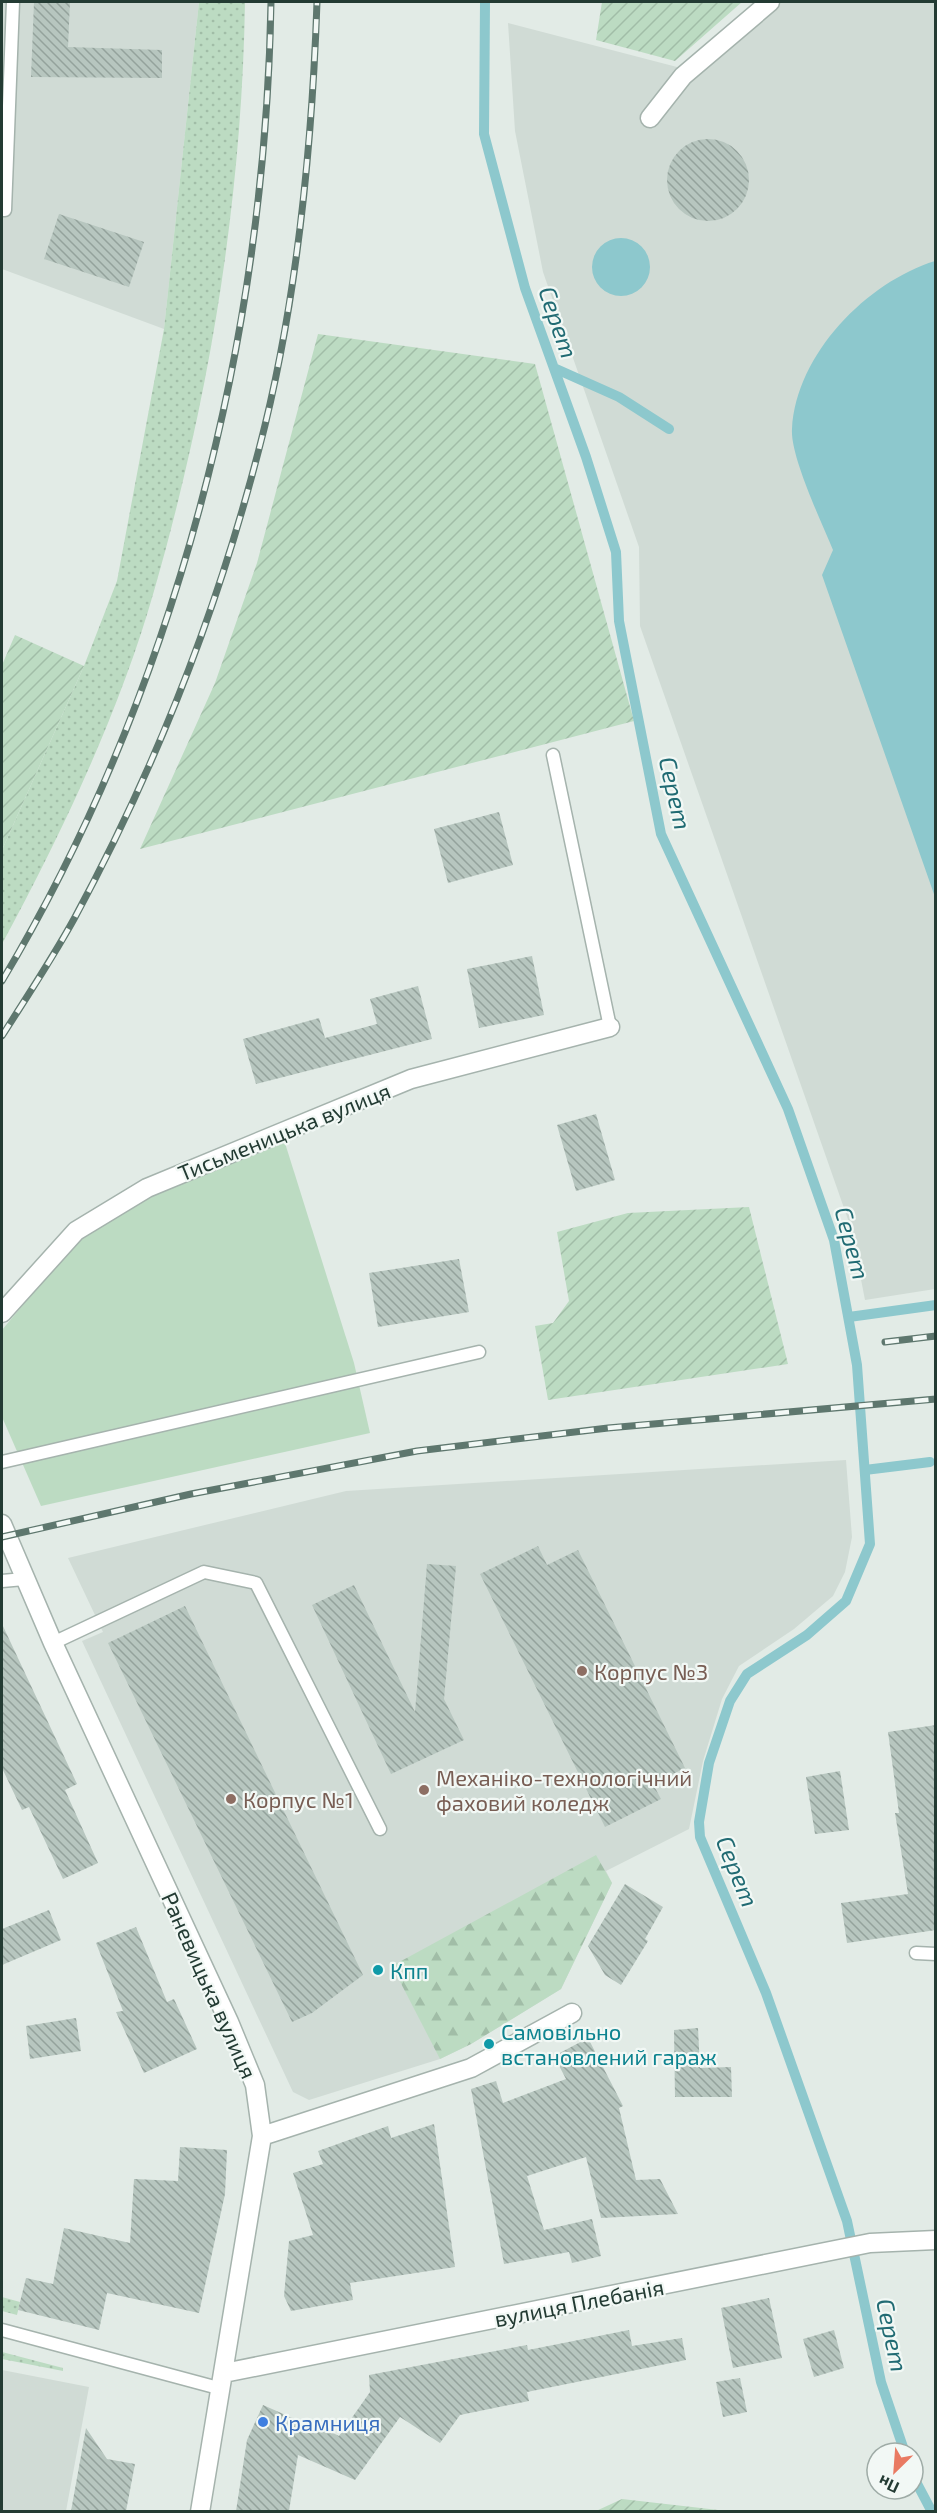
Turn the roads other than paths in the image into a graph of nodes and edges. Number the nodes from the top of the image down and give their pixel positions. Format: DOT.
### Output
graph roads {
  1 [pos="12,2"];
  2 [pos="770,2"];
  3 [pos="650,118"];
  4 [pos="2,210"];
  5 [pos="553,755"];
  6 [pos="610,1027"];
  7 [pos="2,1313"];
  8 [pos="479,1352"];
  9 [pos="2,1462"];
  10 [pos="2,1524"];
  11 [pos="24,1579"];
  12 [pos="2,1581"];
  13 [pos="53,1643"];
  14 [pos="380,1829"];
  15 [pos="916,1953"];
  16 [pos="936,1954"];
  17 [pos="572,2013"];
  18 [pos="262,2136"];
  19 [pos="936,2241"];
  20 [pos="2,2330"];
  21 [pos="223,2381"];
  22 [pos="200,2511"];
  1 -- 4 [label="lane"];
  2 -- 3 [label="street"];
  5 -- 6 [label="lane"];
  6 -- 7 [label="street, Тисьменицька вулиця"];
  8 -- 9 [label="lane"];
  10 -- 11 [label="street, Раневицька вулиця"];
  11 -- 12 [label="lane"];
  11 -- 13 [label="street, Раневицька вулиця"];
  13 -- 14 [label="lane"];
  13 -- 18 [label="street, Раневицька вулиця"];
  15 -- 16 [label="lane"];
  17 -- 18 [label="street"];
  18 -- 21 [label="street, Раневицька вулиця"];
  19 -- 21 [label="street, вулиця Плебанія"];
  20 -- 21 [label="lane"];
  21 -- 22 [label="street, Раневицька вулиця"];
}
